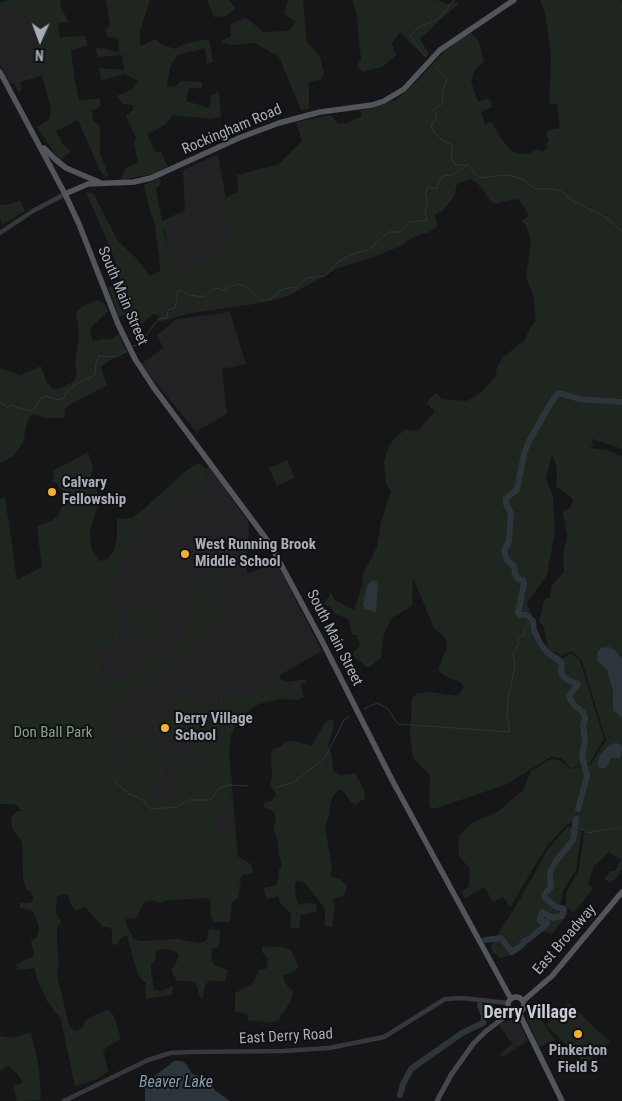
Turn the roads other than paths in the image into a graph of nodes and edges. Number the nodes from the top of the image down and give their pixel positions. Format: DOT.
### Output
graph roads {
  1 [pos="514,0"];
  2 [pos="0,72"];
  3 [pos="35,136"];
  4 [pos="101,183"];
  5 [pos="65,194"];
  6 [pos="0,233"];
  7 [pos="622,892"];
  8 [pos="510,1001"];
  9 [pos="522,1001"];
  10 [pos="511,1012"];
  11 [pos="519,1013"];
  12 [pos="64,1101"];
  13 [pos="437,1101"];
  14 [pos="562,1101"];
  1 -- 4 [label="main road, Rockingham Road"];
  2 -- 3 [label="main road"];
  3 -- 4 [label="main road"];
  3 -- 5 [label="main road"];
  4 -- 5 [label="main road, Rockingham Road"];
  5 -- 6 [label="street"];
  5 -- 8 [label="main road, South Main Street"];
  7 -- 9 [label="main road, East Broadway"];
  8 -- 9 [label="main road"];
  8 -- 10 [label="main road"];
  8 -- 12 [label="street, East Derry Road"];
  9 -- 11 [label="main road"];
  10 -- 11 [label="main road"];
  10 -- 13 [label="main road"];
  11 -- 14 [label="main road"];
}
